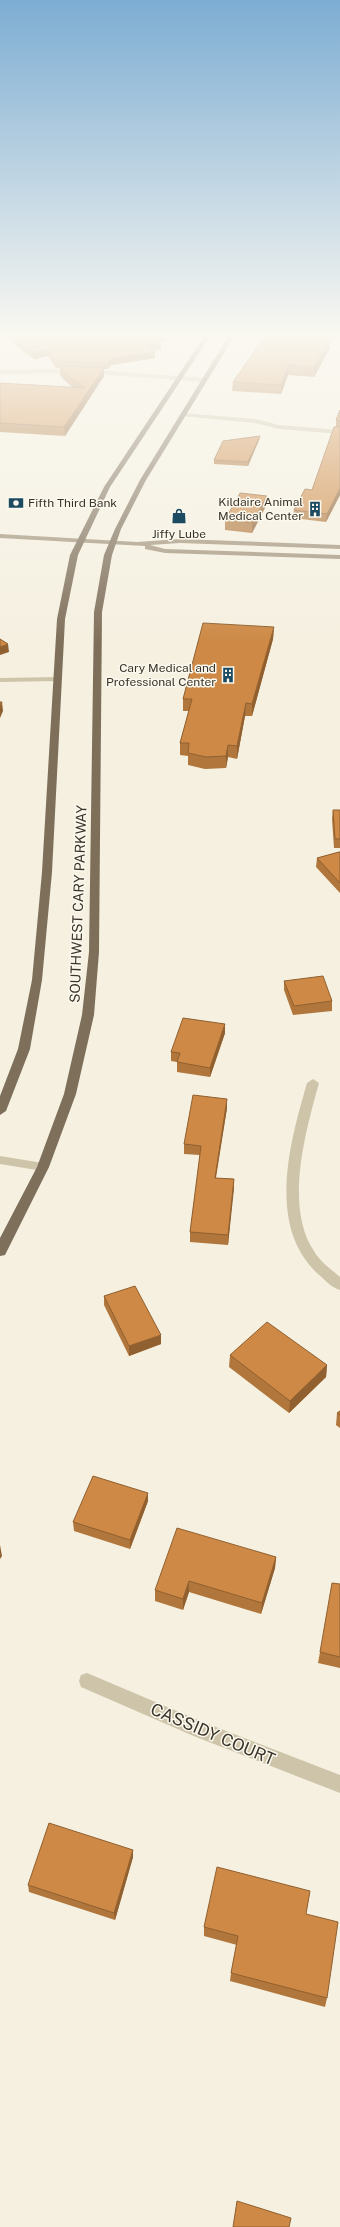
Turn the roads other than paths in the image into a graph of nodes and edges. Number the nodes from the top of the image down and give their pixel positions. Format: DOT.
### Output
graph roads {
  1 [pos="141,436"];
  2 [pos="169,436"];
  3 [pos="0,536"];
  4 [pos="79,541"];
  5 [pos="112,542"];
  6 [pos="137,544"];
  7 [pos="340,547"];
  8 [pos="340,557"];
  9 [pos="57,679"];
  10 [pos="0,680"];
  11 [pos="313,1083"];
  12 [pos="0,1111"];
  13 [pos="0,1160"];
  14 [pos="42,1167"];
  15 [pos="0,1251"];
  16 [pos="340,1286"];
  17 [pos="87,1680"];
  18 [pos="340,1784"];
  1 -- 4 [label="main road"];
  2 -- 5 [label="main road, SOUTHWEST CARY PARKWAY"];
  3 -- 4 [label="main road"];
  4 -- 5 [label="main road"];
  4 -- 9 [label="main road"];
  5 -- 6 [label="main road"];
  5 -- 14 [label="main road, SOUTHWEST CARY PARKWAY"];
  6 -- 7 [label="main road"];
  6 -- 8 [label="main road"];
  9 -- 10 [label="street"];
  9 -- 12 [label="main road"];
  11 -- 16 [label="street"];
  13 -- 14 [label="street"];
  14 -- 15 [label="main road, SOUTHWEST CARY PARKWAY"];
  17 -- 18 [label="street, CASSIDY COURT"];
}
